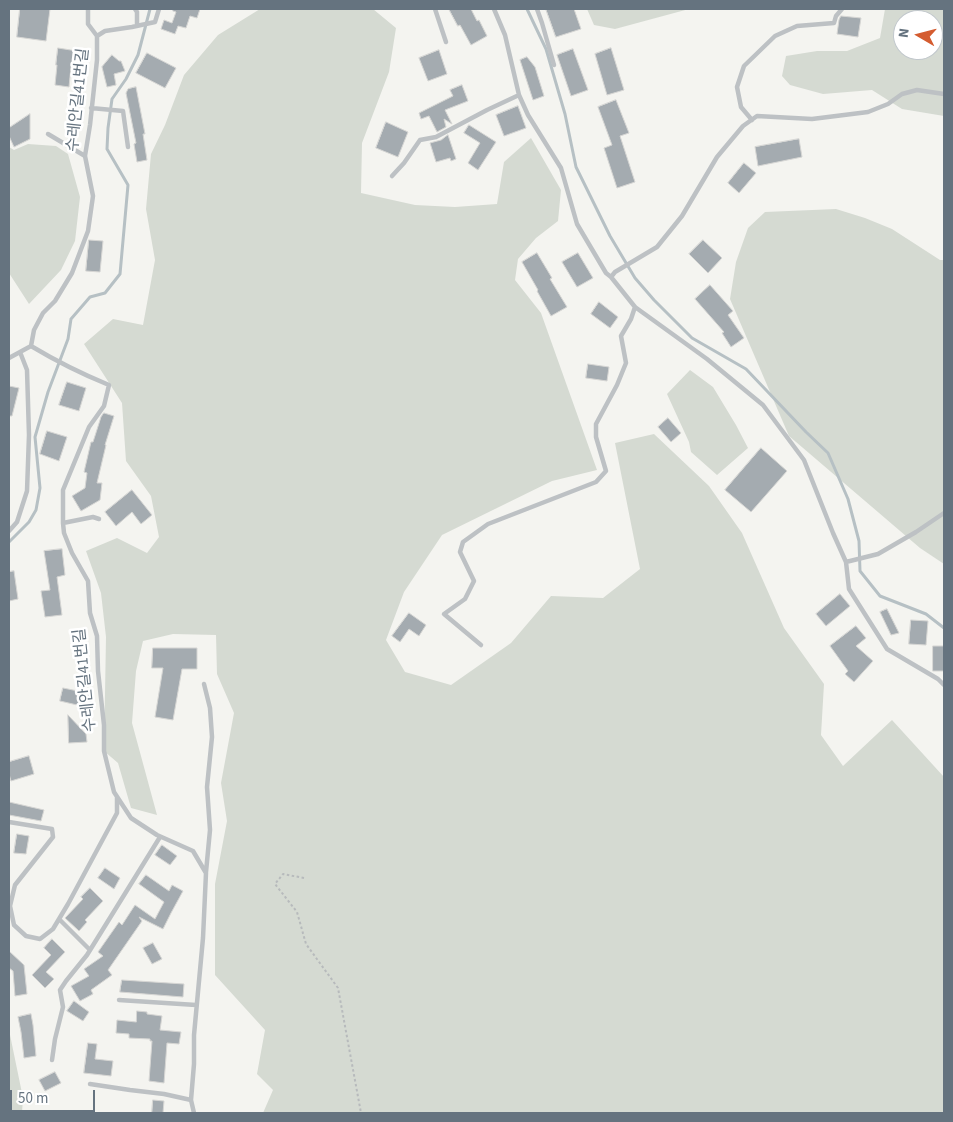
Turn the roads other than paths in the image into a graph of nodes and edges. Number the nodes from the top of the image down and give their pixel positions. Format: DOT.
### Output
graph roads {
  1 [pos="88,9"];
  2 [pos="135,9"];
  3 [pos="159,9"];
  4 [pos="435,9"];
  5 [pos="494,9"];
  6 [pos="537,9"];
  7 [pos="842,9"];
  8 [pos="139,26"];
  9 [pos="97,36"];
  10 [pos="446,42"];
  11 [pos="554,65"];
  12 [pos="944,94"];
  13 [pos="519,95"];
  14 [pos="91,108"];
  15 [pos="752,120"];
  16 [pos="48,134"];
  17 [pos="128,147"];
  18 [pos="85,156"];
  19 [pos="392,176"];
  20 [pos="612,277"];
  21 [pos="635,307"];
  22 [pos="31,346"];
  23 [pos="20,352"];
  24 [pos="9,358"];
  25 [pos="944,513"];
  26 [pos="98,519"];
  27 [pos="63,523"];
  28 [pos="9,531"];
  29 [pos="846,562"];
  30 [pos="481,645"];
  31 [pos="204,684"];
  32 [pos="944,685"];
  33 [pos="117,797"];
  34 [pos="9,822"];
  35 [pos="160,837"];
  36 [pos="206,873"];
  37 [pos="59,919"];
  38 [pos="90,950"];
  39 [pos="119,1000"];
  40 [pos="196,1005"];
  41 [pos="52,1060"];
  42 [pos="90,1084"];
  43 [pos="191,1100"];
  44 [pos="194,1113"];
  1 -- 9 [label="lane"];
  2 -- 8 [label="lane"];
  3 -- 8 [label="lane, 수레안길41번길"];
  4 -- 10 [label="lane"];
  5 -- 13 [label="lane"];
  6 -- 11 [label="lane"];
  7 -- 15 [label="lane"];
  8 -- 9 [label="lane, 수레안길41번길"];
  9 -- 14 [label="lane, 수레안길41번길"];
  12 -- 15 [label="lane"];
  13 -- 19 [label="lane"];
  13 -- 20 [label="lane"];
  14 -- 17 [label="lane"];
  14 -- 18 [label="lane, 수레안길41번길"];
  15 -- 20 [label="lane"];
  16 -- 18 [label="lane"];
  18 -- 22 [label="lane, 수레안길41번길"];
  20 -- 21 [label="lane"];
  21 -- 29 [label="lane"];
  21 -- 30 [label="lane"];
  22 -- 23 [label="lane"];
  22 -- 27 [label="lane, 수레안길41번길"];
  23 -- 24 [label="lane"];
  23 -- 28 [label="lane"];
  25 -- 29 [label="lane"];
  26 -- 27 [label="lane"];
  27 -- 33 [label="lane, 수레안길41번길"];
  29 -- 32 [label="lane"];
  31 -- 36 [label="lane"];
  33 -- 35 [label="lane, 수레안길41번길"];
  33 -- 37 [label="lane"];
  34 -- 37 [label="lane"];
  35 -- 36 [label="lane, 수레안길41번길"];
  35 -- 38 [label="lane"];
  36 -- 40 [label="lane"];
  37 -- 38 [label="lane"];
  38 -- 41 [label="lane"];
  39 -- 40 [label="lane"];
  40 -- 43 [label="lane"];
  42 -- 43 [label="lane"];
  43 -- 44 [label="lane"];
}
